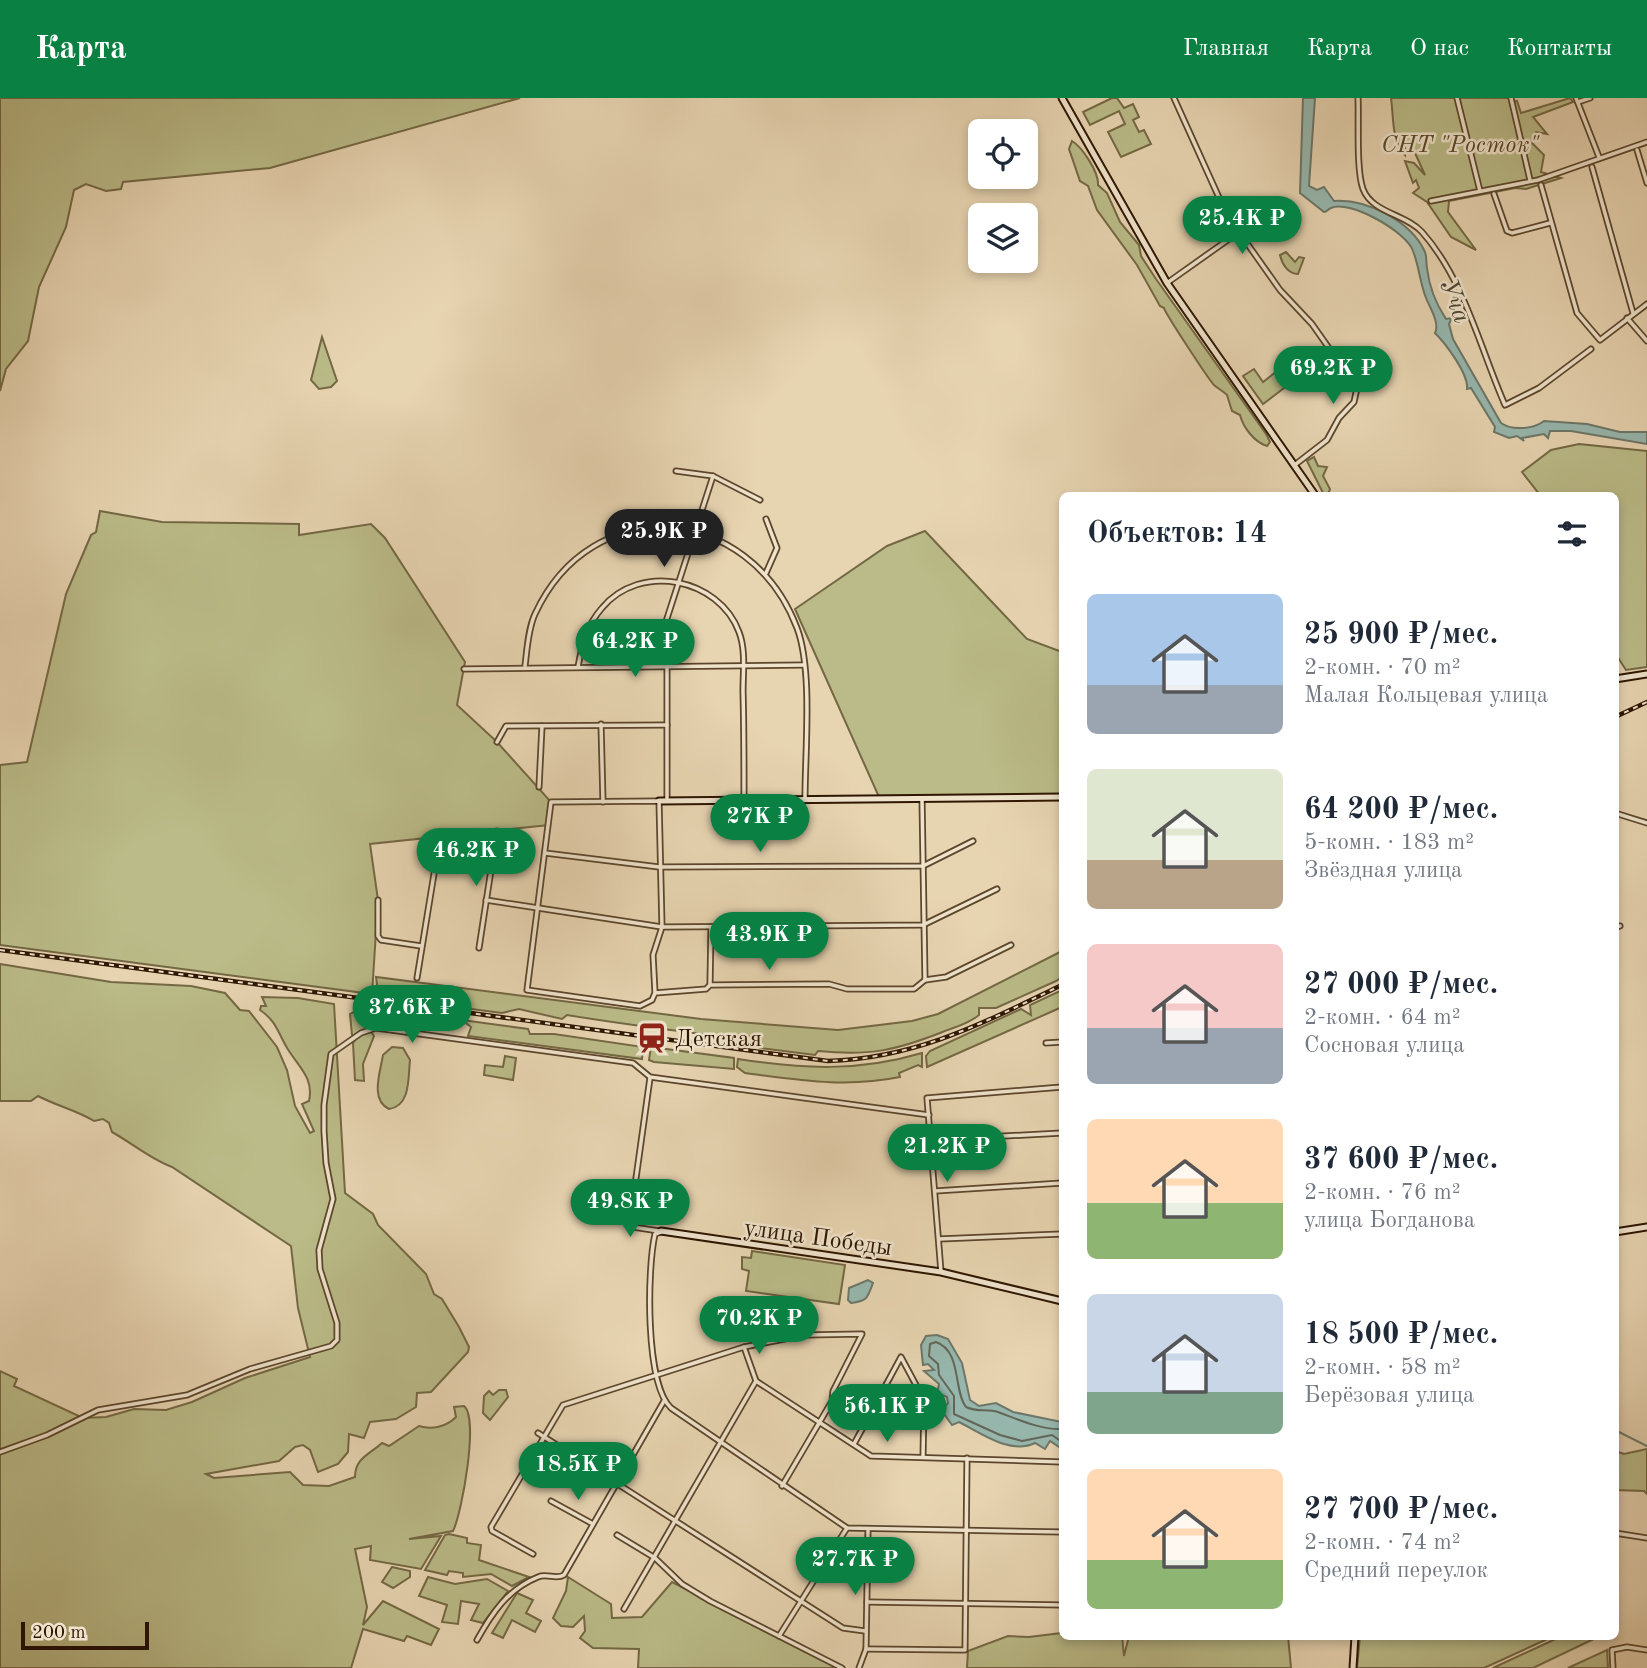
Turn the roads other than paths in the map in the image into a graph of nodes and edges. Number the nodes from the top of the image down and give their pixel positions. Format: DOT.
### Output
graph roads {
  1 [pos="1062,98"];
  2 [pos="1174,98"];
  3 [pos="1358,98"];
  4 [pos="1457,98"];
  5 [pos="1511,98"];
  6 [pos="1590,98"];
  7 [pos="1577,100"];
  8 [pos="1647,142"];
  9 [pos="1637,150"];
  10 [pos="1600,157"];
  11 [pos="1592,167"];
  12 [pos="1530,180"];
  13 [pos="1647,183"];
  14 [pos="1541,185"];
  15 [pos="1480,191"];
  16 [pos="1494,194"];
  17 [pos="1431,201"];
  18 [pos="1550,223"];
  19 [pos="1239,232"];
  20 [pos="1167,283"];
  21 [pos="1647,304"];
  22 [pos="1633,313"];
  23 [pos="1627,318"];
  24 [pos="1647,341"];
  25 [pos="1591,349"];
  26 [pos="1296,464"];
  27 [pos="676,471"];
  28 [pos="713,475"];
  29 [pos="1313,492"];
  30 [pos="760,500"];
  31 [pos="766,519"];
  32 [pos="697,532"];
  33 [pos="766,573"];
  34 [pos="680,582"];
  35 [pos="804,665"];
  36 [pos="525,666"];
  37 [pos="659,666"];
  38 [pos="667,666"];
  39 [pos="578,667"];
  40 [pos="743,667"];
  41 [pos="464,669"];
  42 [pos="1647,674"];
  43 [pos="1619,678"];
  44 [pos="601,724"];
  45 [pos="667,725"];
  46 [pos="542,726"];
  47 [pos="497,742"];
  48 [pos="540,787"];
  49 [pos="1059,797"];
  50 [pos="805,798"];
  51 [pos="744,799"];
  52 [pos="922,799"];
  53 [pos="667,800"];
  54 [pos="659,801"];
  55 [pos="603,802"];
  56 [pos="1619,814"];
  57 [pos="1647,823"];
  58 [pos="496,831"];
  59 [pos="440,837"];
  60 [pos="973,841"];
  61 [pos="545,853"];
  62 [pos="923,866"];
  63 [pos="659,867"];
  64 [pos="998,889"];
  65 [pos="378,900"];
  66 [pos="486,900"];
  67 [pos="537,909"];
  68 [pos="923,925"];
  69 [pos="662,927"];
  70 [pos="711,927"];
  71 [pos="1011,945"];
  72 [pos="422,947"];
  73 [pos="479,948"];
  74 [pos="417,978"];
  75 [pos="925,981"];
  76 [pos="710,985"];
  77 [pos="655,993"];
  78 [pos="1059,1042"];
  79 [pos="1046,1043"];
  80 [pos="650,1077"];
  81 [pos="1059,1087"];
  82 [pos="929,1115"];
  83 [pos="1059,1133"];
  84 [pos="931,1140"];
  85 [pos="1059,1183"];
  86 [pos="935,1191"];
  87 [pos="1647,1227"];
  88 [pos="662,1231"];
  89 [pos="1619,1231"];
  90 [pos="1059,1234"];
  91 [pos="939,1239"];
  92 [pos="942,1272"];
  93 [pos="1059,1300"];
  94 [pos="744,1347"];
  95 [pos="655,1374"];
  96 [pos="756,1381"];
  97 [pos="664,1401"];
  98 [pos="820,1422"];
  99 [pos="540,1435"];
  100 [pos="720,1442"];
  101 [pos="854,1445"];
  102 [pos="0,1452"];
  103 [pos="923,1457"];
  104 [pos="967,1458"];
  105 [pos="1059,1462"];
  106 [pos="616,1481"];
  107 [pos="782,1486"];
  108 [pos="551,1501"];
  109 [pos="675,1520"];
  110 [pos="593,1524"];
  111 [pos="846,1528"];
  112 [pos="965,1530"];
  113 [pos="868,1531"];
  114 [pos="1059,1532"];
  115 [pos="1619,1534"];
  116 [pos="617,1535"];
  117 [pos="1647,1538"];
  118 [pos="533,1554"];
  119 [pos="655,1558"];
  120 [pos="803,1602"];
  121 [pos="867,1602"];
  122 [pos="963,1603"];
  123 [pos="1059,1605"];
  124 [pos="624,1609"];
  125 [pos="865,1631"];
  126 [pos="778,1637"];
  127 [pos="477,1640"];
  128 [pos="1355,1640"];
  129 [pos="866,1649"];
  130 [pos="1647,1650"];
  131 [pos="842,1668"];
  132 [pos="859,1668"];
  133 [pos="1353,1668"];
  134 [pos="1612,1668"];
  1 -- 20 [label="street"];
  2 -- 19 [label="street"];
  3 -- 25 [label="street"];
  4 -- 15 [label="street"];
  5 -- 12 [label="street"];
  6 -- 7 [label="street"];
  7 -- 10 [label="street"];
  8 -- 10 [label="street"];
  9 -- 13 [label="street"];
  10 -- 12 [label="street"];
  11 -- 22 [label="street"];
  12 -- 15 [label="street"];
  14 -- 18 [label="street"];
  15 -- 17 [label="street"];
  16 -- 18 [label="street"];
  18 -- 23 [label="street"];
  19 -- 20 [label="street"];
  19 -- 26 [label="street"];
  20 -- 26 [label="street"];
  21 -- 22 [label="street"];
  22 -- 23 [label="street"];
  23 -- 24 [label="street"];
  26 -- 29 [label="street"];
  27 -- 28 [label="street"];
  28 -- 30 [label="street"];
  28 -- 32 [label="street"];
  31 -- 33 [label="street"];
  32 -- 33 [label="street"];
  32 -- 34 [label="street"];
  32 -- 36 [label="street"];
  33 -- 35 [label="street"];
  34 -- 37 [label="street"];
  34 -- 39 [label="street"];
  34 -- 40 [label="street"];
  35 -- 40 [label="street"];
  35 -- 50 [label="street"];
  36 -- 39 [label="street"];
  36 -- 41 [label="street"];
  37 -- 38 [label="street"];
  37 -- 39 [label="street"];
  38 -- 40 [label="street"];
  38 -- 45 [label="street"];
  40 -- 51 [label="street"];
  42 -- 43 [label="street"];
  44 -- 45 [label="street"];
  44 -- 46 [label="street"];
  44 -- 55 [label="street"];
  45 -- 53 [label="street"];
  46 -- 47 [label="street"];
  46 -- 48 [label="street"];
  49 -- 52 [label="street"];
  50 -- 51 [label="street"];
  50 -- 52 [label="street"];
  51 -- 53 [label="street"];
  52 -- 62 [label="street"];
  53 -- 54 [label="street"];
  54 -- 55 [label="street"];
  54 -- 63 [label="street"];
  55 -- 61 [label="street"];
  56 -- 57 [label="street"];
  58 -- 66 [label="street"];
  59 -- 72 [label="street"];
  60 -- 62 [label="street"];
  61 -- 63 [label="street"];
  61 -- 67 [label="street"];
  62 -- 63 [label="street"];
  62 -- 68 [label="street"];
  63 -- 69 [label="street"];
  64 -- 68 [label="street"];
  65 -- 72 [label="street"];
  66 -- 67 [label="street"];
  66 -- 73 [label="street"];
  67 -- 69 [label="street"];
  67 -- 77 [label="street"];
  68 -- 70 [label="street"];
  68 -- 75 [label="street"];
  69 -- 70 [label="street"];
  69 -- 77 [label="street"];
  70 -- 76 [label="street"];
  71 -- 75 [label="street"];
  72 -- 74 [label="street"];
  75 -- 76 [label="street"];
  76 -- 77 [label="street"];
  78 -- 79 [label="street"];
  80 -- 82 [label="street"];
  80 -- 88 [label="street, улица Победы"];
  80 -- 102 [label="street"];
  81 -- 82 [label="street"];
  82 -- 84 [label="street"];
  83 -- 84 [label="street"];
  84 -- 86 [label="street"];
  85 -- 86 [label="street"];
  86 -- 91 [label="street"];
  87 -- 89 [label="street"];
  88 -- 92 [label="street, улица Победы"];
  88 -- 95 [label="street"];
  90 -- 91 [label="street"];
  91 -- 92 [label="street"];
  92 -- 93 [label="street, улица Победы"];
  94 -- 95 [label="street"];
  94 -- 96 [label="street"];
  94 -- 98 [label="street"];
  95 -- 97 [label="street"];
  95 -- 99 [label="street"];
  96 -- 98 [label="street"];
  96 -- 100 [label="street"];
  97 -- 100 [label="street"];
  97 -- 106 [label="street"];
  98 -- 101 [label="street"];
  98 -- 107 [label="street"];
  99 -- 106 [label="street"];
  99 -- 118 [label="street"];
  100 -- 107 [label="street"];
  100 -- 109 [label="street"];
  101 -- 103 [label="street"];
  101 -- 103 [label="street"];
  103 -- 104 [label="street"];
  104 -- 105 [label="street"];
  104 -- 112 [label="street"];
  106 -- 109 [label="street"];
  106 -- 110 [label="street"];
  107 -- 111 [label="street"];
  108 -- 110 [label="street"];
  109 -- 119 [label="street"];
  109 -- 120 [label="street"];
  110 -- 127 [label="street"];
  111 -- 113 [label="street"];
  111 -- 120 [label="street"];
  112 -- 113 [label="street"];
  112 -- 114 [label="street"];
  112 -- 122 [label="street"];
  113 -- 121 [label="street"];
  115 -- 117 [label="street"];
  116 -- 119 [label="street"];
  119 -- 124 [label="street"];
  119 -- 126 [label="street"];
  120 -- 125 [label="street"];
  120 -- 126 [label="street"];
  121 -- 122 [label="street"];
  121 -- 125 [label="street"];
  122 -- 123 [label="street"];
  122 -- 129 [label="street"];
  125 -- 129 [label="street"];
  126 -- 131 [label="street"];
  128 -- 133 [label="street"];
  129 -- 132 [label="street"];
  130 -- 134 [label="street"];
}
